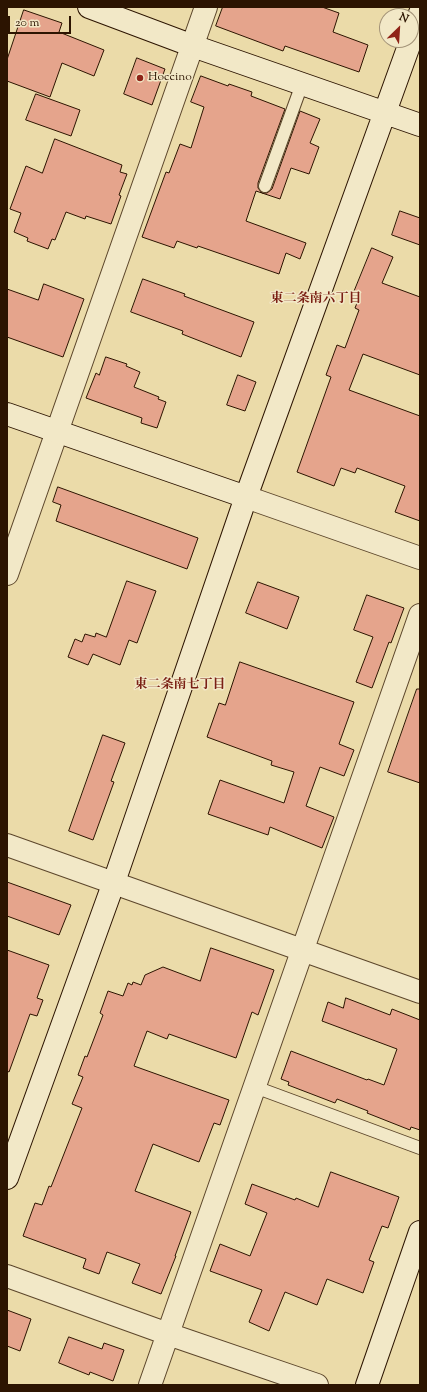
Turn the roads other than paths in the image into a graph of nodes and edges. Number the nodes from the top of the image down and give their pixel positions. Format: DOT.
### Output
graph roads {
  1 [pos="89,7"];
  2 [pos="206,7"];
  3 [pos="193,46"];
  4 [pos="408,48"];
  5 [pos="302,84"];
  6 [pos="385,113"];
  7 [pos="420,125"];
  8 [pos="264,186"];
  9 [pos="7,414"];
  10 [pos="57,432"];
  11 [pos="246,497"];
  12 [pos="420,558"];
  13 [pos="7,574"];
  14 [pos="420,615"];
  15 [pos="7,845"];
  16 [pos="114,882"];
  17 [pos="303,951"];
  18 [pos="420,992"];
  19 [pos="255,1087"];
  20 [pos="420,1148"];
  21 [pos="7,1178"];
  22 [pos="420,1232"];
  23 [pos="7,1276"];
  24 [pos="168,1334"];
  25 [pos="150,1385"];
  26 [pos="317,1385"];
  27 [pos="366,1385"];
  1 -- 3 [label="street"];
  2 -- 3 [label="street"];
  3 -- 5 [label="street"];
  3 -- 10 [label="street"];
  4 -- 6 [label="street"];
  5 -- 6 [label="street"];
  5 -- 8 [label="lane"];
  6 -- 7 [label="street"];
  6 -- 11 [label="street"];
  9 -- 10 [label="street"];
  10 -- 11 [label="street"];
  10 -- 13 [label="street"];
  11 -- 12 [label="street"];
  11 -- 16 [label="street"];
  14 -- 17 [label="street"];
  15 -- 16 [label="street"];
  16 -- 17 [label="street"];
  16 -- 21 [label="street"];
  17 -- 18 [label="street"];
  17 -- 19 [label="street"];
  19 -- 20 [label="lane"];
  19 -- 24 [label="street"];
  22 -- 27 [label="street"];
  23 -- 24 [label="street"];
  24 -- 25 [label="street"];
  24 -- 26 [label="street"];
}
